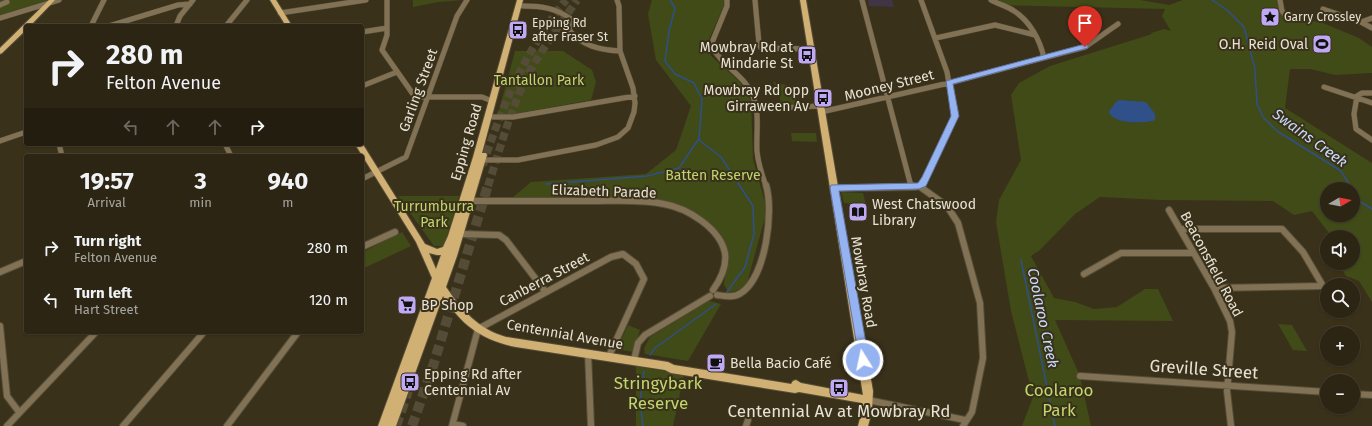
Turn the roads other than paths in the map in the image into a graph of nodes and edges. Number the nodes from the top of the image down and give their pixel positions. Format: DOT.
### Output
graph roads {
  1 [pos="59,0"];
  2 [pos="104,0"];
  3 [pos="247,0"];
  4 [pos="273,0"];
  5 [pos="366,0"];
  6 [pos="387,0"];
  7 [pos="467,0"];
  8 [pos="617,0"];
  9 [pos="727,0"];
  10 [pos="755,0"];
  11 [pos="802,0"];
  12 [pos="862,0"];
  13 [pos="922,0"];
  14 [pos="992,0"];
  15 [pos="1280,0"];
  16 [pos="0,1"];
  17 [pos="51,2"];
  18 [pos="191,2"];
  19 [pos="523,2"];
  20 [pos="0,5"];
  21 [pos="1323,9"];
  22 [pos="280,13"];
  23 [pos="1287,16"];
  24 [pos="0,18"];
  25 [pos="1372,18"];
  26 [pos="1361,22"];
  27 [pos="28,24"];
  28 [pos="92,24"];
  29 [pos="116,24"];
  30 [pos="177,24"];
  31 [pos="228,24"];
  32 [pos="288,24"];
  33 [pos="1118,24"];
  34 [pos="24,28"];
  35 [pos="386,28"];
  36 [pos="1372,28"];
  37 [pos="364,32"];
  38 [pos="1035,35"];
  39 [pos="936,38"];
  40 [pos="811,49"];
  41 [pos="620,50"];
  42 [pos="0,52"];
  43 [pos="1044,58"];
  44 [pos="397,72"];
  45 [pos="949,83"];
  46 [pos="364,85"];
  47 [pos="1324,87"];
  48 [pos="1372,93"];
  49 [pos="635,96"];
  50 [pos="428,97"];
  51 [pos="887,98"];
  52 [pos="1356,98"];
  53 [pos="492,101"];
  54 [pos="1372,103"];
  55 [pos="756,109"];
  56 [pos="821,109"];
  57 [pos="490,117"];
  58 [pos="24,133"];
  59 [pos="1372,140"];
  60 [pos="0,141"];
  61 [pos="360,146"];
  62 [pos="482,160"];
  63 [pos="376,173"];
  64 [pos="364,178"];
  65 [pos="919,186"];
  66 [pos="911,187"];
  67 [pos="834,188"];
  68 [pos="470,201"];
  69 [pos="1169,210"];
  70 [pos="1180,229"];
  71 [pos="395,232"];
  72 [pos="460,234"];
  73 [pos="422,244"];
  74 [pos="364,246"];
  75 [pos="449,246"];
  76 [pos="1193,253"];
  77 [pos="24,262"];
  78 [pos="0,272"];
  79 [pos="1084,274"];
  80 [pos="441,279"];
  81 [pos="1214,288"];
  82 [pos="545,291"];
  83 [pos="714,294"];
  84 [pos="452,302"];
  85 [pos="436,304"];
  86 [pos="464,316"];
  87 [pos="0,326"];
  88 [pos="478,329"];
  89 [pos="94,334"];
  90 [pos="202,334"];
  91 [pos="296,334"];
  92 [pos="588,353"];
  93 [pos="609,356"];
  94 [pos="634,360"];
  95 [pos="1080,376"];
  96 [pos="1228,385"];
  97 [pos="1320,392"];
  98 [pos="1360,394"];
  99 [pos="1372,395"];
  100 [pos="868,400"];
  101 [pos="19,412"];
  102 [pos="964,423"];
  103 [pos="452,425"];
  104 [pos="7,426"];
  105 [pos="124,426"];
  106 [pos="227,426"];
  107 [pos="383,426"];
  108 [pos="391,426"];
  109 [pos="463,426"];
  110 [pos="591,426"];
  111 [pos="863,426"];
  112 [pos="1231,426"];
  1 -- 17 [label="street"];
  2 -- 28 [label="street"];
  3 -- 31 [label="street"];
  4 -- 22 [label="main road"];
  5 -- 22 [label="street"];
  6 -- 35 [label="street"];
  7 -- 50 [label="street, Garling Street"];
  8 -- 41 [label="street"];
  9 -- 55 [label="street"];
  10 -- 40 [label="street"];
  11 -- 40 [label="main road, Mowbray Road"];
  12 -- 51 [label="street"];
  13 -- 39 [label="street"];
  14 -- 38 [label="street"];
  15 -- 23 [label="street"];
  16 -- 20 [label="street"];
  17 -- 24 [label="street"];
  17 -- 27 [label="main road"];
  18 -- 29 [label="street"];
  18 -- 30 [label="street"];
  19 -- 41 [label="street"];
  19 -- 53 [label="main road, Epping Road"];
  19 -- 57 [label="main road, Epping Road"];
  21 -- 26 [label="street"];
  22 -- 32 [label="main road"];
  25 -- 26 [label="street"];
  26 -- 36 [label="street"];
  33 -- 43 [label="street, Mooney Street"];
  34 -- 42 [label="main road"];
  35 -- 37 [label="street"];
  35 -- 44 [label="street"];
  38 -- 39 [label="street"];
  38 -- 43 [label="street"];
  39 -- 45 [label="street"];
  40 -- 56 [label="main road, Mowbray Road"];
  41 -- 49 [label="street"];
  43 -- 45 [label="street, Mooney Street"];
  44 -- 46 [label="street"];
  44 -- 50 [label="street"];
  45 -- 51 [label="street, Mooney Street"];
  45 -- 65 [label="street"];
  47 -- 52 [label="street"];
  48 -- 52 [label="street"];
  49 -- 57 [label="street"];
  49 -- 62 [label="street"];
  50 -- 53 [label="street"];
  50 -- 63 [label="street, Garling Street"];
  51 -- 56 [label="street, Mooney Street"];
  51 -- 66 [label="street"];
  52 -- 54 [label="street"];
  52 -- 59 [label="street"];
  53 -- 57 [label="main road, Epping Road"];
  55 -- 56 [label="street, Mooney Street"];
  55 -- 83 [label="street"];
  56 -- 67 [label="main road, Mowbray Road"];
  57 -- 62 [label="main road, Epping Road"];
  57 -- 75 [label="main road, Epping Road"];
  58 -- 60 [label="street"];
  61 -- 63 [label="main road, Centennial Avenue"];
  62 -- 68 [label="main road, Epping Road"];
  63 -- 64 [label="street, Garling Street"];
  63 -- 73 [label="main road, Centennial Avenue"];
  65 -- 66 [label="street"];
  65 -- 102 [label="street"];
  66 -- 67 [label="street"];
  67 -- 100 [label="main road, Mowbray Road"];
  68 -- 72 [label="main road, Epping Road"];
  68 -- 83 [label="street, Elizabeth Parade"];
  69 -- 70 [label="street, Beaconsfield Road"];
  70 -- 76 [label="street, Beaconsfield Road"];
  70 -- 81 [label="street"];
  71 -- 74 [label="street"];
  72 -- 80 [label="main road, Epping Road"];
  72 -- 82 [label="street"];
  73 -- 75 [label="main road"];
  73 -- 80 [label="main road, Centennial Avenue"];
  75 -- 80 [label="main road, Epping Road"];
  76 -- 79 [label="street"];
  76 -- 81 [label="street, Beaconsfield Road"];
  77 -- 78 [label="street"];
  80 -- 84 [label="main road, Centennial Avenue"];
  80 -- 85 [label="main road, Epping Road"];
  80 -- 86 [label="main road, Centennial Avenue"];
  80 -- 107 [label="main road, Epping Road"];
  81 -- 96 [label="street, Beaconsfield Road"];
  82 -- 88 [label="street, Canberra Street"];
  82 -- 93 [label="street, Canberra Street"];
  83 -- 94 [label="street"];
  84 -- 85 [label="main road"];
  84 -- 86 [label="main road, Centennial Avenue"];
  85 -- 108 [label="main road, Epping Road"];
  86 -- 88 [label="main road, Centennial Avenue"];
  87 -- 101 [label="street"];
  88 -- 92 [label="main road, Centennial Avenue"];
  88 -- 103 [label="street"];
  89 -- 101 [label="street"];
  90 -- 105 [label="street"];
  91 -- 106 [label="street"];
  92 -- 93 [label="main road, Centennial Avenue"];
  92 -- 110 [label="street"];
  93 -- 94 [label="main road, Centennial Avenue"];
  94 -- 100 [label="main road, Centennial Avenue"];
  95 -- 96 [label="street, Greville Street"];
  96 -- 97 [label="street, Greville Street"];
  96 -- 112 [label="street, Beaconsfield Road"];
  98 -- 99 [label="street"];
  100 -- 102 [label="street"];
  100 -- 111 [label="main road, Mowbray Road"];
  101 -- 104 [label="street"];
  103 -- 109 [label="street"];
}
